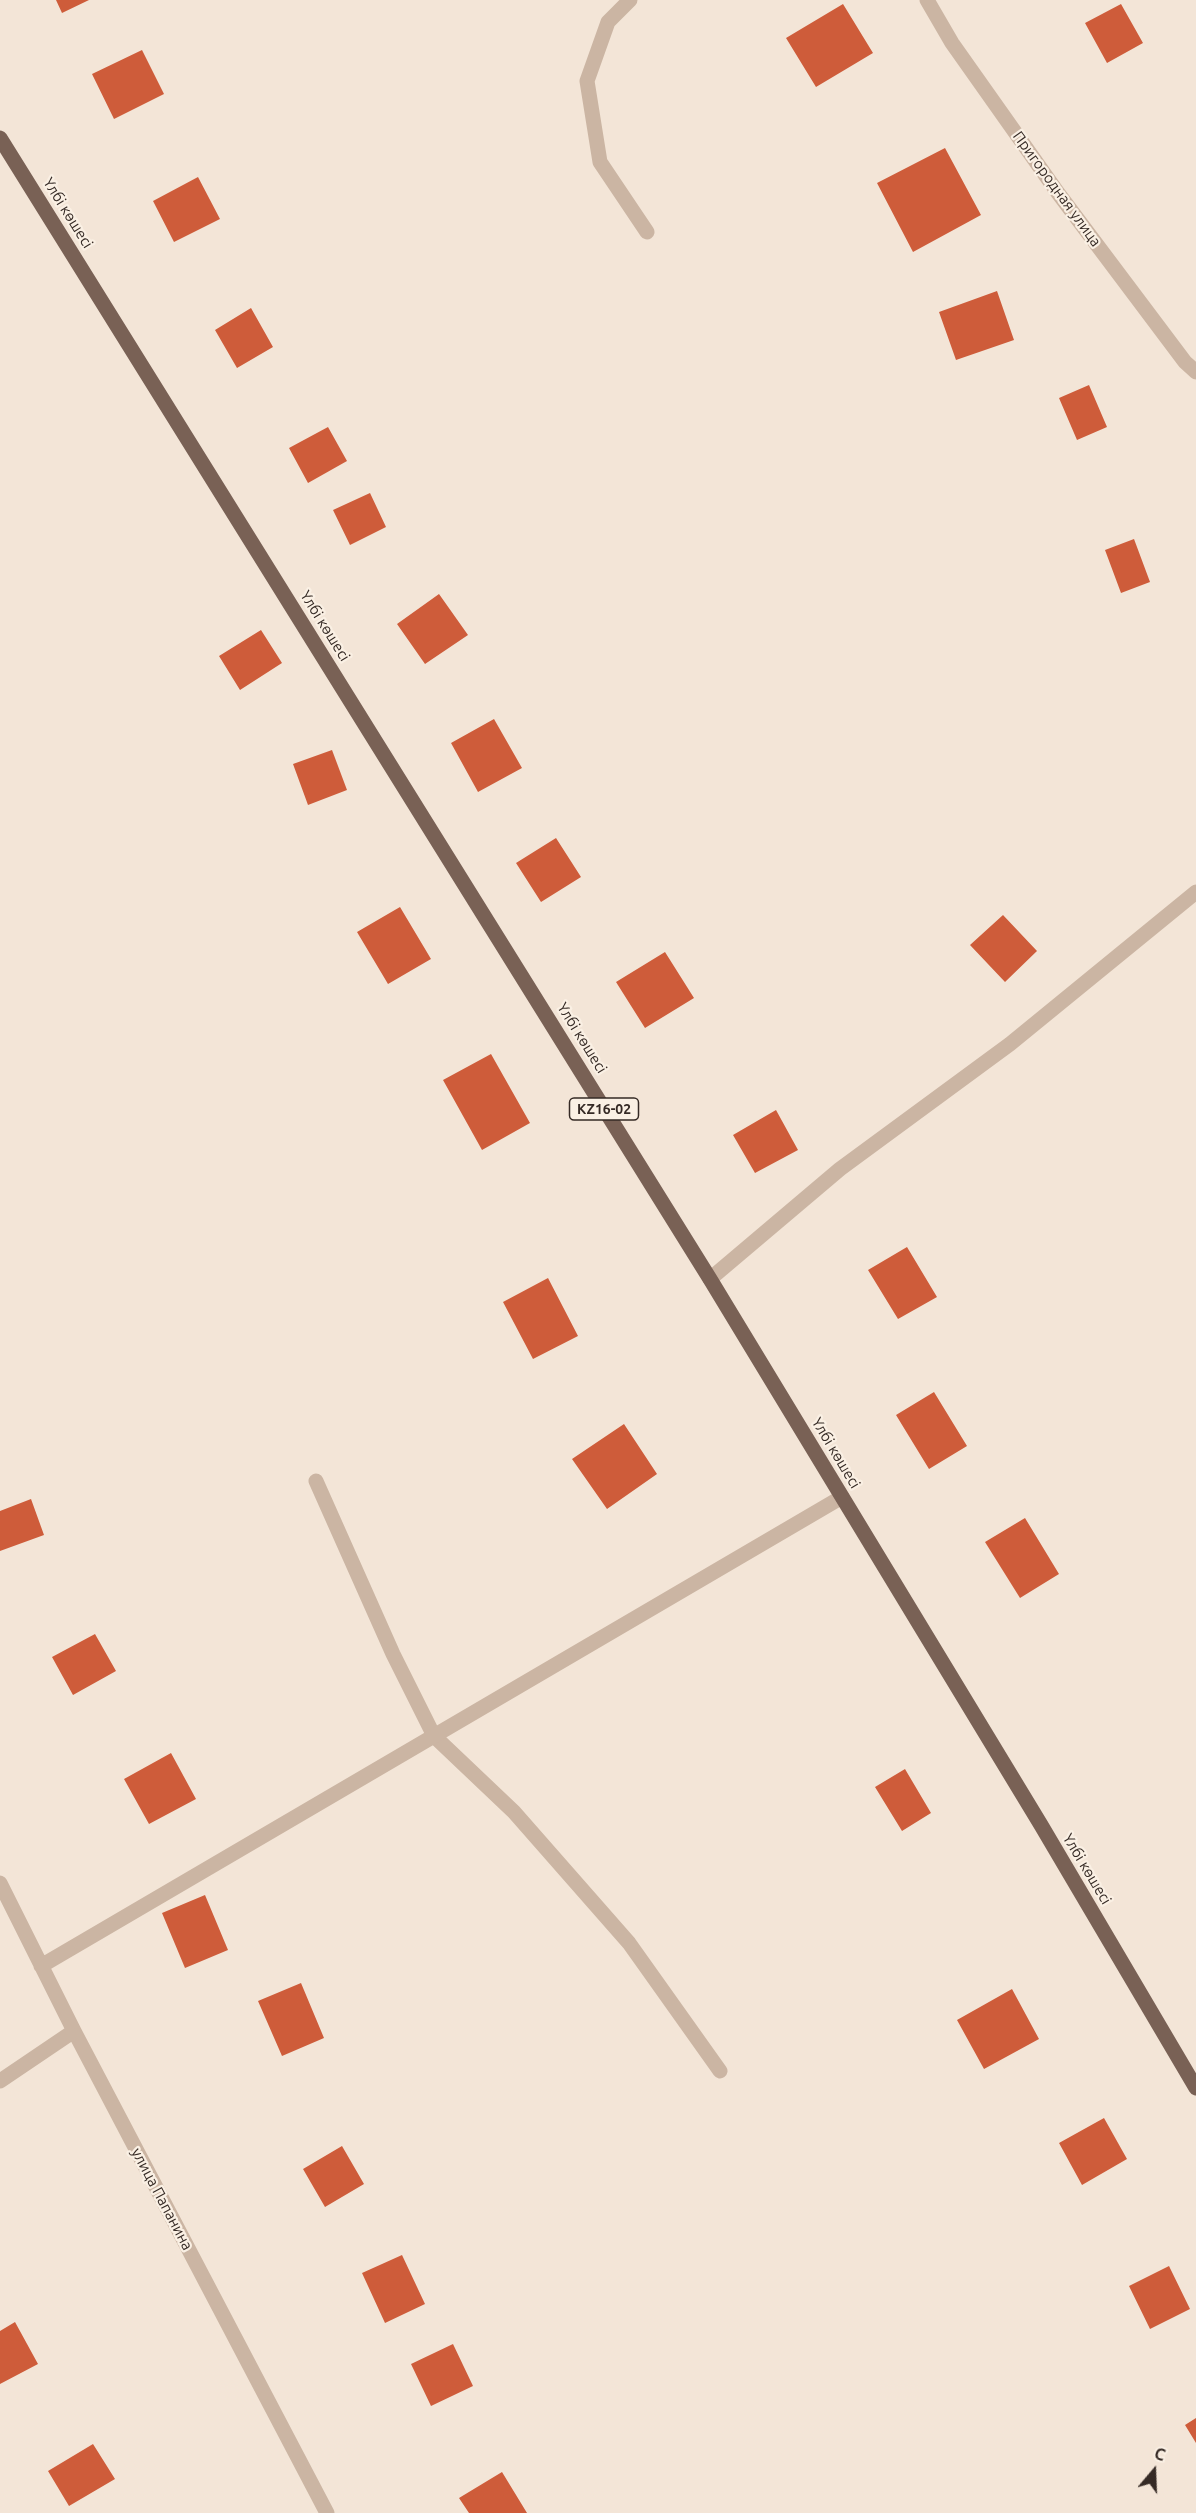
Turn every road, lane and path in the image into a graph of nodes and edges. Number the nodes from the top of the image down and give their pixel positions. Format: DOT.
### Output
graph roads {
  1 [pos="630,0"];
  2 [pos="927,0"];
  3 [pos="0,138"];
  4 [pos="647,232"];
  5 [pos="1196,372"];
  6 [pos="1196,891"];
  7 [pos="710,1279"];
  8 [pos="316,1482"];
  9 [pos="842,1497"];
  10 [pos="434,1736"];
  11 [pos="0,1883"];
  12 [pos="41,1966"];
  13 [pos="74,2031"];
  14 [pos="720,2071"];
  15 [pos="0,2081"];
  16 [pos="1196,2088"];
  17 [pos="327,2513"];
  1 -- 4 [label="street"];
  2 -- 5 [label="street, Пригородная улица"];
  3 -- 7 [label="main road, Үлбі көшесі / KZ16-02"];
  6 -- 7 [label="street"];
  7 -- 9 [label="main road, Үлбі көшесі / KZ16-02"];
  8 -- 10 [label="street"];
  9 -- 10 [label="street"];
  9 -- 16 [label="main road, Үлбі көшесі / KZ16-02"];
  10 -- 12 [label="street"];
  10 -- 14 [label="street"];
  11 -- 12 [label="street, улица Папанина"];
  12 -- 13 [label="street, улица Папанина"];
  13 -- 15 [label="street"];
  13 -- 17 [label="street, улица Папанина"];
}
